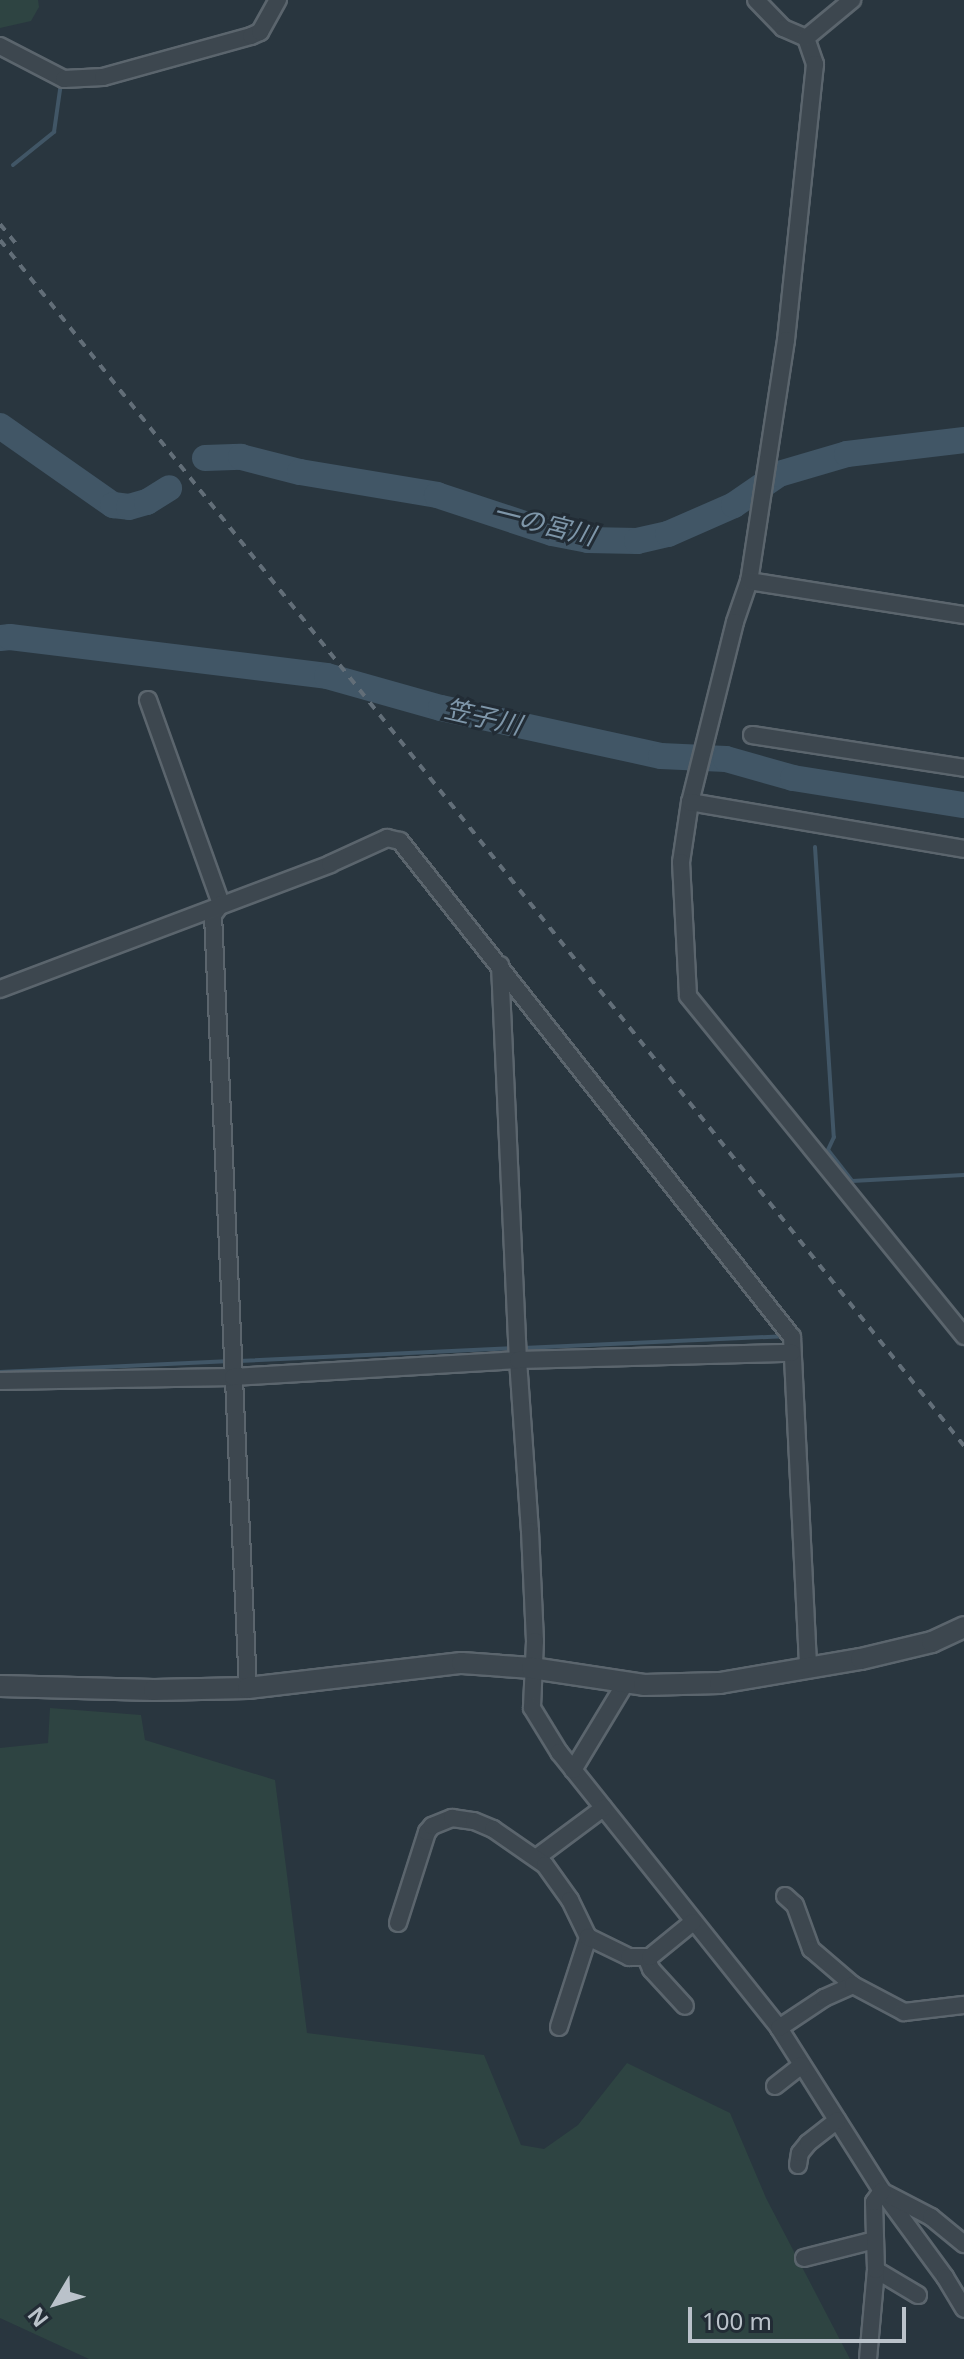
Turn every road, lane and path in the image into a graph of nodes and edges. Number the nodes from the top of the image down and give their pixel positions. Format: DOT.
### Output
graph roads {
  1 [pos="278,0"];
  2 [pos="756,0"];
  3 [pos="852,0"];
  4 [pos="806,38"];
  5 [pos="0,46"];
  6 [pos="749,581"];
  7 [pos="964,615"];
  8 [pos="148,700"];
  9 [pos="752,735"];
  10 [pos="964,768"];
  11 [pos="690,802"];
  12 [pos="964,849"];
  13 [pos="221,904"];
  14 [pos="500,965"];
  15 [pos="0,989"];
  16 [pos="964,1336"];
  17 [pos="792,1353"];
  18 [pos="518,1360"];
  19 [pos="233,1377"];
  20 [pos="0,1381"];
  21 [pos="964,1627"];
  22 [pos="808,1667"];
  23 [pos="532,1668"];
  24 [pos="626,1682"];
  25 [pos="0,1686"];
  26 [pos="248,1688"];
  27 [pos="573,1770"];
  28 [pos="603,1808"];
  29 [pos="536,1858"];
  30 [pos="785,1896"];
  31 [pos="693,1922"];
  32 [pos="398,1923"];
  33 [pos="588,1937"];
  34 [pos="646,1957"];
  35 [pos="853,1985"];
  36 [pos="964,2005"];
  37 [pos="685,2006"];
  38 [pos="559,2027"];
  39 [pos="779,2028"];
  40 [pos="802,2065"];
  41 [pos="775,2086"];
  42 [pos="837,2120"];
  43 [pos="798,2165"];
  44 [pos="882,2191"];
  45 [pos="875,2240"];
  46 [pos="964,2244"];
  47 [pos="804,2258"];
  48 [pos="876,2270"];
  49 [pos="918,2295"];
  50 [pos="964,2309"];
  51 [pos="868,2359"];
  1 -- 5 [label="street"];
  2 -- 4 [label="street"];
  3 -- 4 [label="street"];
  4 -- 6 [label="street"];
  6 -- 7 [label="street"];
  6 -- 11 [label="street"];
  8 -- 13 [label="street"];
  9 -- 10 [label="street"];
  11 -- 12 [label="street"];
  11 -- 16 [label="street"];
  13 -- 14 [label="street"];
  13 -- 15 [label="street"];
  13 -- 19 [label="street"];
  14 -- 17 [label="street"];
  14 -- 18 [label="street"];
  17 -- 18 [label="street"];
  17 -- 22 [label="street"];
  18 -- 19 [label="street"];
  18 -- 23 [label="street"];
  19 -- 20 [label="street"];
  19 -- 26 [label="street"];
  21 -- 22 [label="street"];
  22 -- 24 [label="street"];
  23 -- 24 [label="street"];
  23 -- 26 [label="street"];
  23 -- 27 [label="street"];
  24 -- 27 [label="street"];
  25 -- 26 [label="street"];
  27 -- 28 [label="street"];
  28 -- 29 [label="street"];
  28 -- 31 [label="street"];
  29 -- 32 [label="street"];
  29 -- 33 [label="street"];
  30 -- 35 [label="street"];
  31 -- 34 [label="street"];
  31 -- 39 [label="street"];
  33 -- 34 [label="street"];
  33 -- 38 [label="street"];
  34 -- 37 [label="street"];
  35 -- 36 [label="street"];
  35 -- 39 [label="street"];
  39 -- 40 [label="street"];
  40 -- 41 [label="street"];
  40 -- 42 [label="street"];
  42 -- 43 [label="street"];
  42 -- 44 [label="street"];
  44 -- 45 [label="street"];
  44 -- 46 [label="street"];
  44 -- 50 [label="street"];
  45 -- 47 [label="street"];
  45 -- 48 [label="street"];
  48 -- 49 [label="street"];
  48 -- 51 [label="street"];
}
